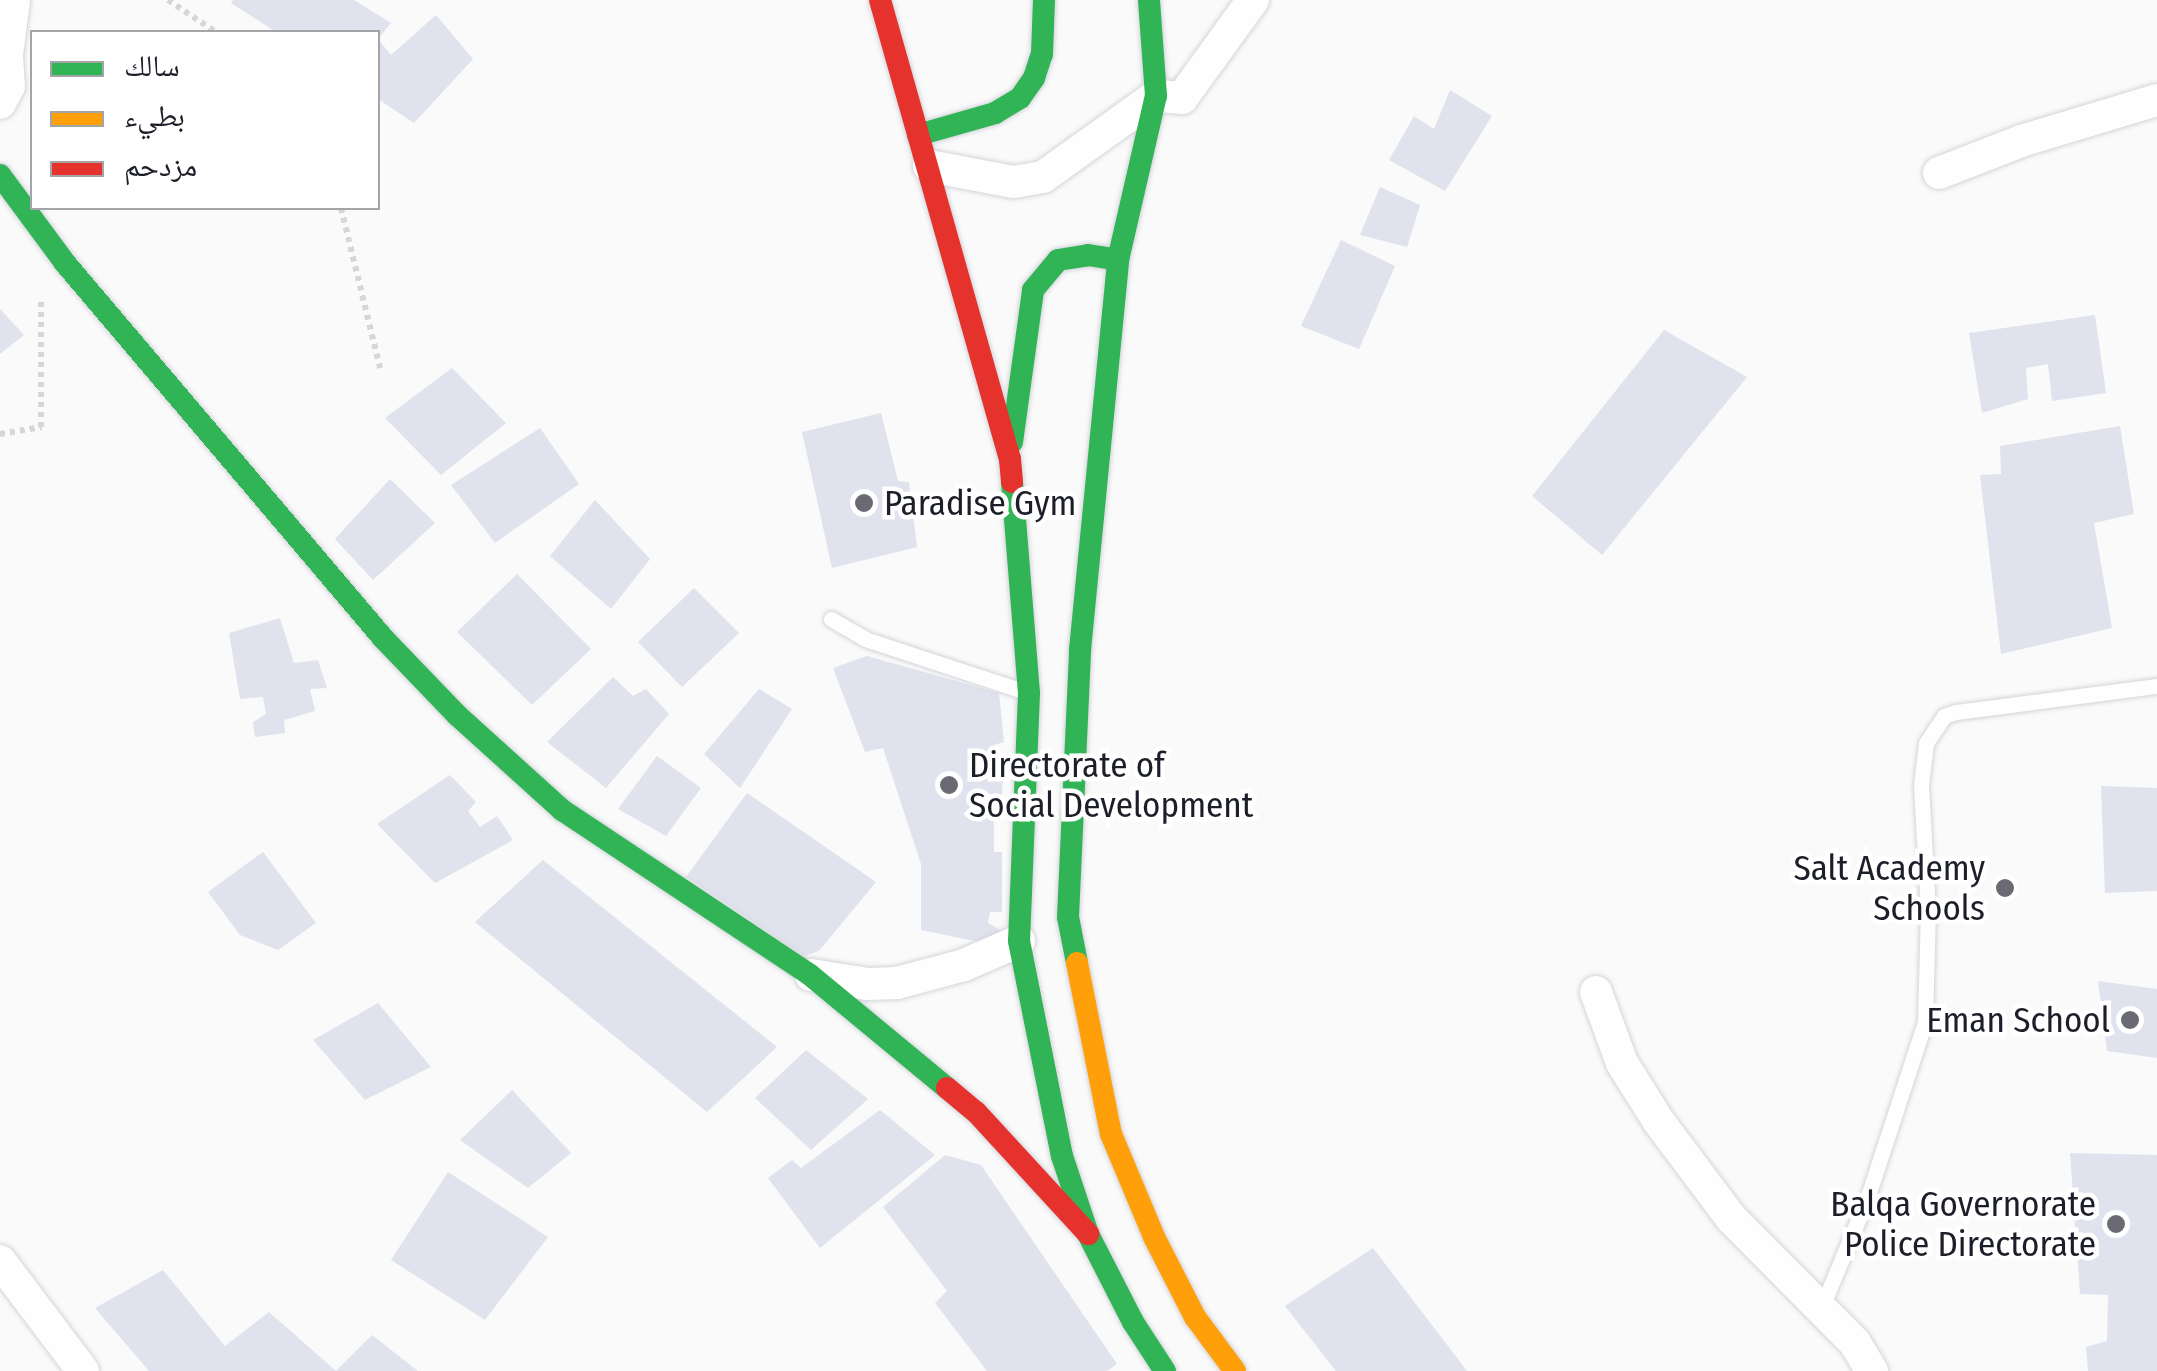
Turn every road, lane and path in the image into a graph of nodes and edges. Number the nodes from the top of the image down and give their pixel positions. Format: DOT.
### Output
graph roads {
  1 [pos="14,0"];
  2 [pos="168,0"];
  3 [pos="880,0"];
  4 [pos="1044,0"];
  5 [pos="1148,0"];
  6 [pos="1253,0"];
  7 [pos="213,30"];
  8 [pos="1156,96"];
  9 [pos="2157,100"];
  10 [pos="0,103"];
  11 [pos="918,134"];
  12 [pos="929,166"];
  13 [pos="1939,173"];
  14 [pos="0,174"];
  15 [pos="341,210"];
  16 [pos="1118,260"];
  17 [pos="41,290"];
  18 [pos="380,368"];
  19 [pos="0,434"];
  20 [pos="1010,458"];
  21 [pos="831,619"];
  22 [pos="2157,686"];
  23 [pos="1029,693"];
  24 [pos="1018,941"];
  25 [pos="809,974"];
  26 [pos="1596,992"];
  27 [pos="1088,1234"];
  28 [pos="0,1260"];
  29 [pos="1822,1309"];
  30 [pos="83,1371"];
  31 [pos="1165,1371"];
  32 [pos="1235,1371"];
  33 [pos="1872,1371"];
  1 -- 10 [label="street"];
  2 -- 7 [label="path"];
  3 -- 11 [label="main road"];
  4 -- 11 [label="main road"];
  5 -- 8 [label="main road"];
  6 -- 8 [label="street"];
  8 -- 12 [label="street"];
  8 -- 16 [label="main road"];
  9 -- 13 [label="street"];
  11 -- 12 [label="main road"];
  12 -- 20 [label="main road"];
  14 -- 25 [label="main road"];
  15 -- 18 [label="path"];
  16 -- 20 [label="main road"];
  16 -- 32 [label="main road"];
  17 -- 19 [label="path"];
  20 -- 23 [label="main road"];
  21 -- 23 [label="lane"];
  22 -- 29 [label="lane"];
  23 -- 24 [label="main road"];
  24 -- 25 [label="street"];
  24 -- 27 [label="main road"];
  25 -- 27 [label="main road"];
  26 -- 29 [label="street"];
  27 -- 31 [label="main road"];
  28 -- 30 [label="street"];
  29 -- 33 [label="street"];
}
